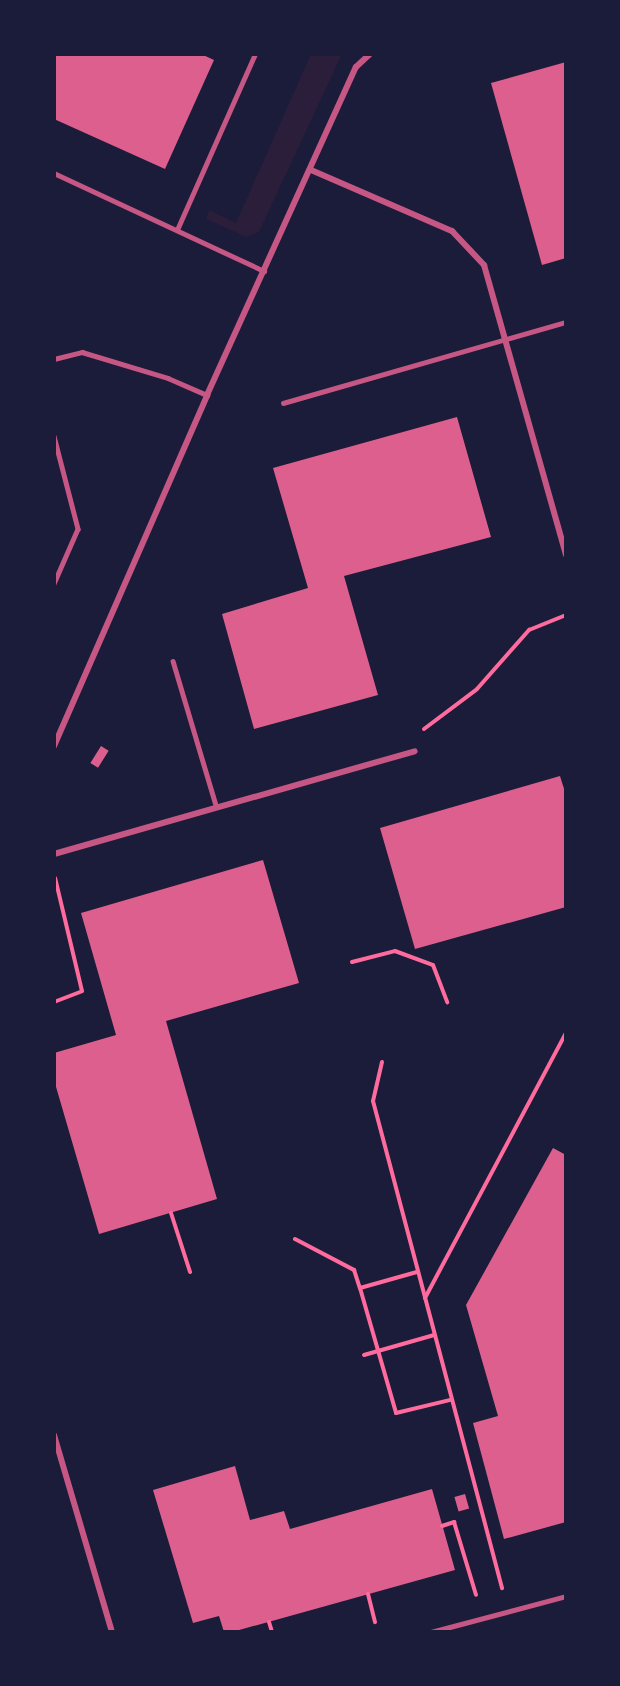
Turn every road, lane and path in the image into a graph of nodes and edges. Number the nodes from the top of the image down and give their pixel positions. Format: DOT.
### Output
graph roads {
  1 [pos="255,54"];
  2 [pos="370,54"];
  3 [pos="311,170"];
  4 [pos="54,173"];
  5 [pos="177,230"];
  6 [pos="264,270"];
  7 [pos="566,322"];
  8 [pos="506,340"];
  9 [pos="54,358"];
  10 [pos="207,395"];
  11 [pos="283,403"];
  12 [pos="54,436"];
  13 [pos="566,555"];
  14 [pos="54,584"];
  15 [pos="566,615"];
  16 [pos="173,661"];
  17 [pos="54,746"];
  18 [pos="415,751"];
  19 [pos="404,753"];
  20 [pos="216,805"];
  21 [pos="54,854"];
  22 [pos="54,874"];
  23 [pos="352,962"];
  24 [pos="54,1002"];
  25 [pos="447,1002"];
  26 [pos="566,1033"];
  27 [pos="382,1062"];
  28 [pos="171,1212"];
  29 [pos="295,1239"];
  30 [pos="190,1272"];
  31 [pos="417,1272"];
  32 [pos="360,1288"];
  33 [pos="424,1299"];
  34 [pos="434,1335"];
  35 [pos="377,1351"];
  36 [pos="363,1355"];
  37 [pos="450,1400"];
  38 [pos="54,1435"];
  39 [pos="442,1526"];
  40 [pos="502,1588"];
  41 [pos="368,1594"];
  42 [pos="476,1595"];
  43 [pos="566,1596"];
  44 [pos="269,1622"];
  45 [pos="375,1622"];
  46 [pos="112,1632"];
  47 [pos="272,1632"];
  48 [pos="431,1632"];
  1 -- 5 [label="lane"];
  2 -- 3 [label="street"];
  3 -- 6 [label="street"];
  3 -- 8 [label="street"];
  4 -- 5 [label="lane"];
  5 -- 6 [label="lane"];
  6 -- 10 [label="street"];
  7 -- 8 [label="lane"];
  8 -- 11 [label="lane"];
  8 -- 13 [label="street"];
  9 -- 10 [label="lane"];
  10 -- 17 [label="street"];
  12 -- 14 [label="lane"];
  15 -- 19 [label="path"];
  16 -- 20 [label="lane"];
  18 -- 19 [label="street"];
  19 -- 20 [label="street"];
  20 -- 21 [label="street"];
  22 -- 24 [label="path"];
  23 -- 25 [label="path"];
  26 -- 33 [label="path"];
  27 -- 31 [label="path"];
  28 -- 30 [label="path"];
  29 -- 32 [label="path"];
  31 -- 32 [label="path"];
  31 -- 33 [label="path"];
  32 -- 35 [label="path"];
  33 -- 34 [label="path"];
  34 -- 35 [label="path"];
  34 -- 37 [label="path"];
  35 -- 36 [label="path"];
  35 -- 37 [label="path"];
  37 -- 40 [label="path"];
  38 -- 46 [label="street"];
  39 -- 42 [label="path"];
  41 -- 45 [label="path"];
  43 -- 48 [label="lane"];
  44 -- 47 [label="path"];
}
